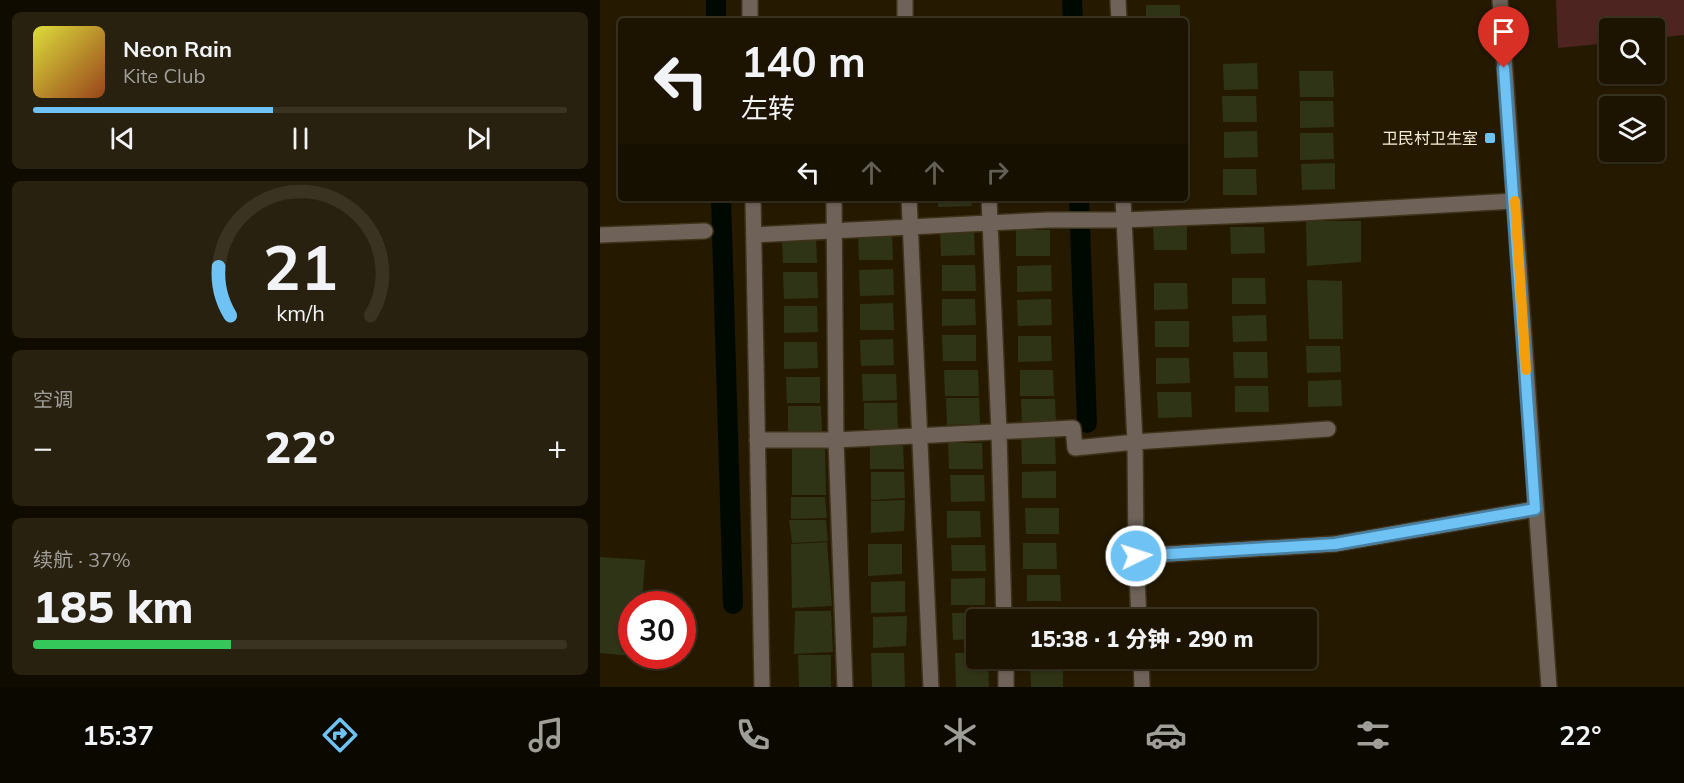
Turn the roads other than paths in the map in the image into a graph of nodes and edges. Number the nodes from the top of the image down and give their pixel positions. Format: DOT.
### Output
graph roads {
  1 [pos="750,0"];
  2 [pos="905,0"];
  3 [pos="1118,0"];
  4 [pos="1500,0"];
  5 [pos="750,18"];
  6 [pos="905,18"];
  7 [pos="1119,18"];
  8 [pos="753,201"];
  9 [pos="834,201"];
  10 [pos="909,201"];
  11 [pos="989,201"];
  12 [pos="1122,201"];
  13 [pos="1515,201"];
  14 [pos="1119,220"];
  15 [pos="990,223"];
  16 [pos="909,227"];
  17 [pos="705,231"];
  18 [pos="834,231"];
  19 [pos="600,235"];
  20 [pos="754,235"];
  21 [pos="1328,429"];
  22 [pos="999,432"];
  23 [pos="920,436"];
  24 [pos="757,440"];
  25 [pos="836,440"];
  26 [pos="1135,442"];
  27 [pos="1535,509"];
  28 [pos="1136,556"];
  29 [pos="1004,609"];
  30 [pos="1138,609"];
  31 [pos="1005,669"];
  32 [pos="1141,669"];
  33 [pos="762,687"];
  34 [pos="844,687"];
  35 [pos="931,687"];
  36 [pos="1006,687"];
  37 [pos="1142,687"];
  38 [pos="1548,687"];
  1 -- 5 [label="street"];
  2 -- 6 [label="street"];
  3 -- 7 [label="street"];
  4 -- 13 [label="street"];
  8 -- 20 [label="street"];
  9 -- 18 [label="street"];
  10 -- 16 [label="street"];
  11 -- 15 [label="street"];
  12 -- 14 [label="street"];
  13 -- 14 [label="street"];
  13 -- 27 [label="street"];
  14 -- 15 [label="street"];
  14 -- 26 [label="street"];
  15 -- 16 [label="street"];
  15 -- 22 [label="street"];
  16 -- 18 [label="street"];
  16 -- 23 [label="street"];
  17 -- 19 [label="street"];
  18 -- 20 [label="street"];
  18 -- 25 [label="street"];
  20 -- 24 [label="street"];
  21 -- 26 [label="street"];
  22 -- 23 [label="street"];
  22 -- 26 [label="street"];
  22 -- 29 [label="street"];
  23 -- 25 [label="street"];
  23 -- 35 [label="street"];
  24 -- 25 [label="street"];
  24 -- 33 [label="street"];
  25 -- 34 [label="street"];
  26 -- 28 [label="street"];
  27 -- 28 [label="street"];
  27 -- 38 [label="street"];
  28 -- 30 [label="street"];
  31 -- 36 [label="street"];
  32 -- 37 [label="street"];
}
